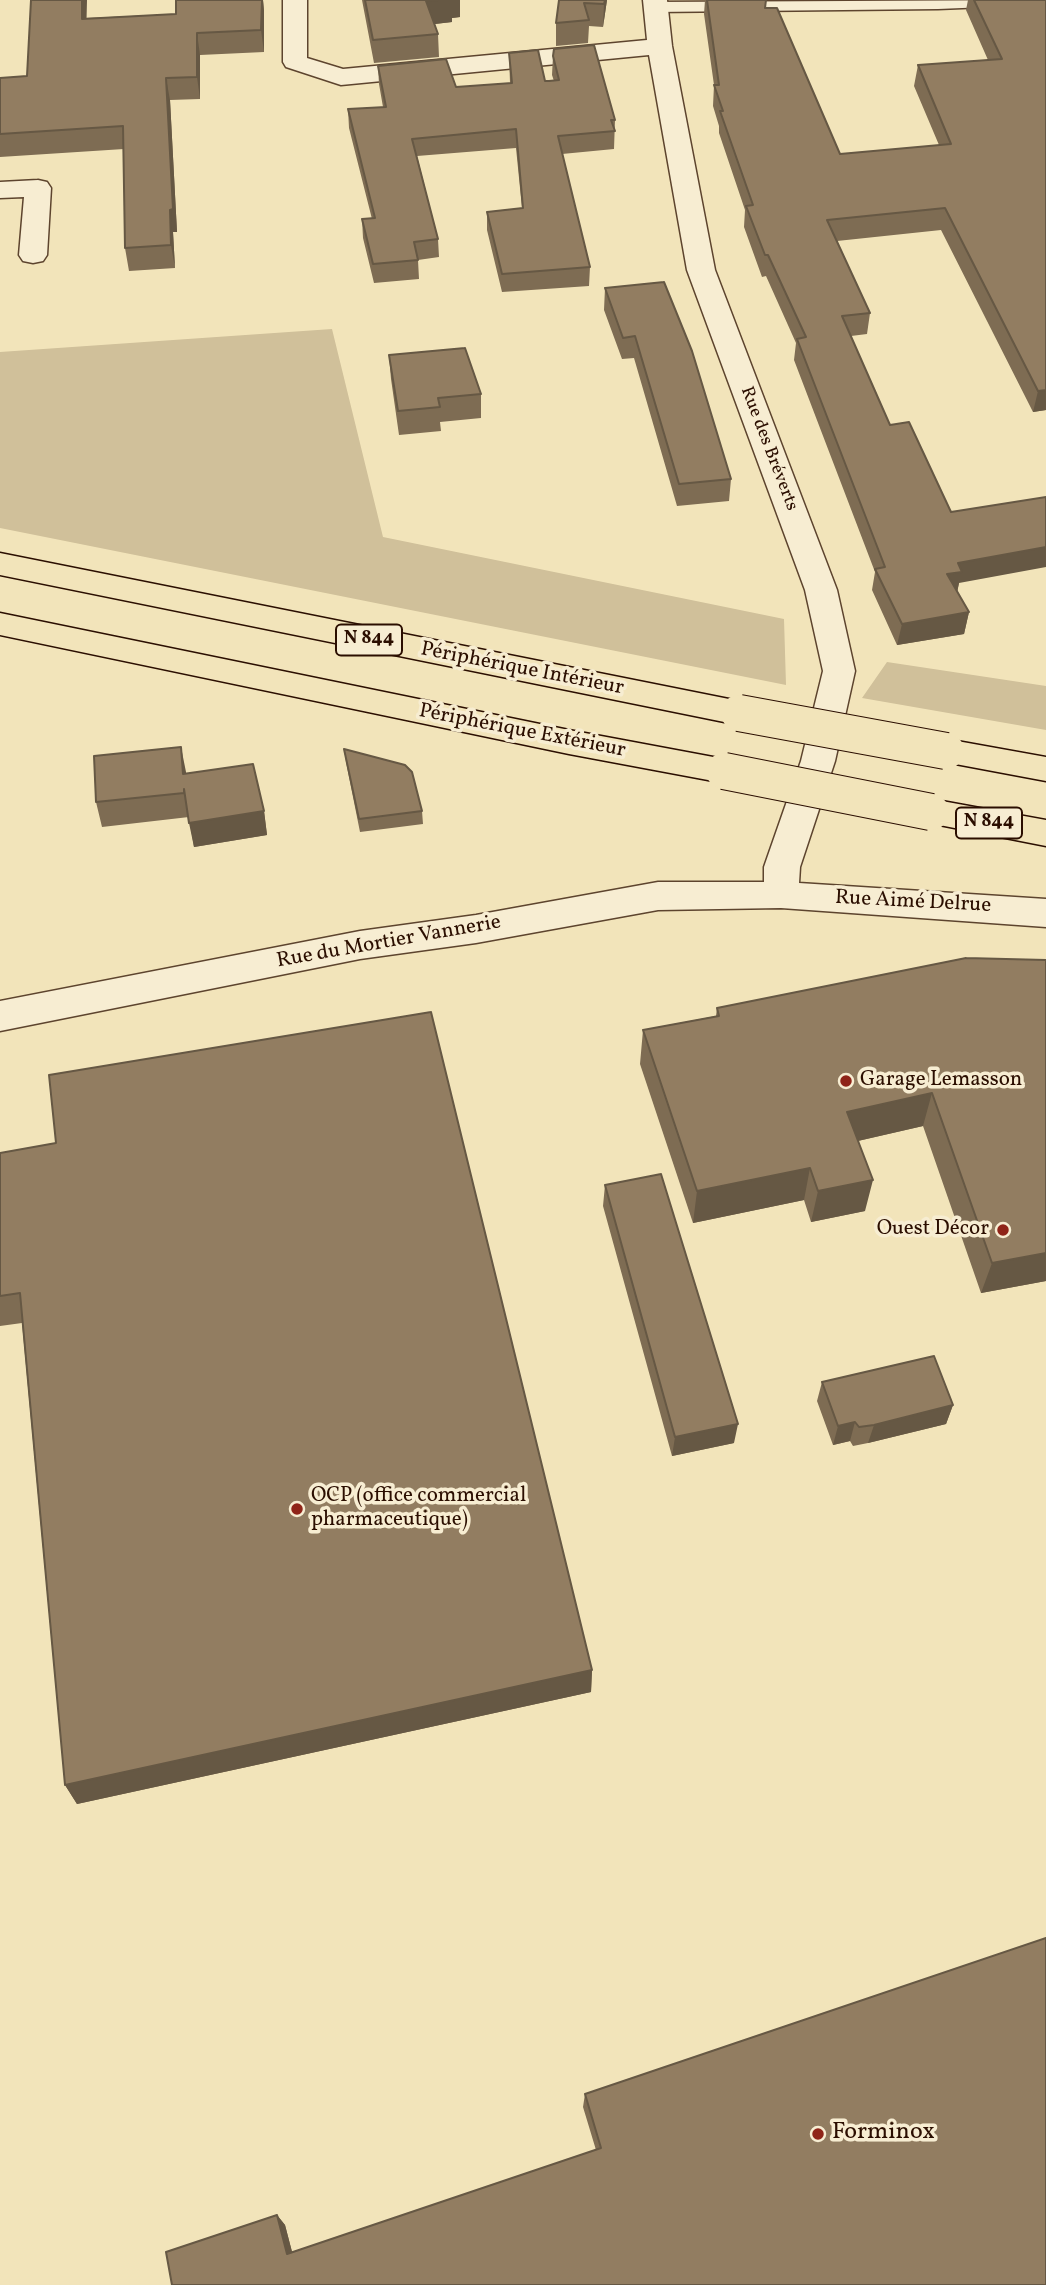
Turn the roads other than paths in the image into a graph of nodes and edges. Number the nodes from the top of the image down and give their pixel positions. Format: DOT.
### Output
graph roads {
  1 [pos="295,0"];
  2 [pos="1035,0"];
  3 [pos="654,4"];
  4 [pos="660,46"];
  5 [pos="0,190"];
  6 [pos="33,255"];
  7 [pos="0,564"];
  8 [pos="0,624"];
  9 [pos="1046,769"];
  10 [pos="1046,833"];
  11 [pos="781,895"];
  12 [pos="1046,913"];
  13 [pos="0,1016"];
  1 -- 4 [label="street"];
  2 -- 3 [label="lane"];
  3 -- 4 [label="street, Rue des Bréverts"];
  4 -- 11 [label="street, Rue des Bréverts"];
  5 -- 6 [label="street"];
  7 -- 9 [label="highway, Périphérique Intérieur / N 844, bridge"];
  8 -- 10 [label="highway, Périphérique Extérieur / N 844, bridge"];
  11 -- 12 [label="street, Rue Aimé Delrue"];
  11 -- 13 [label="street, Rue du Mortier Vannerie"];
}
